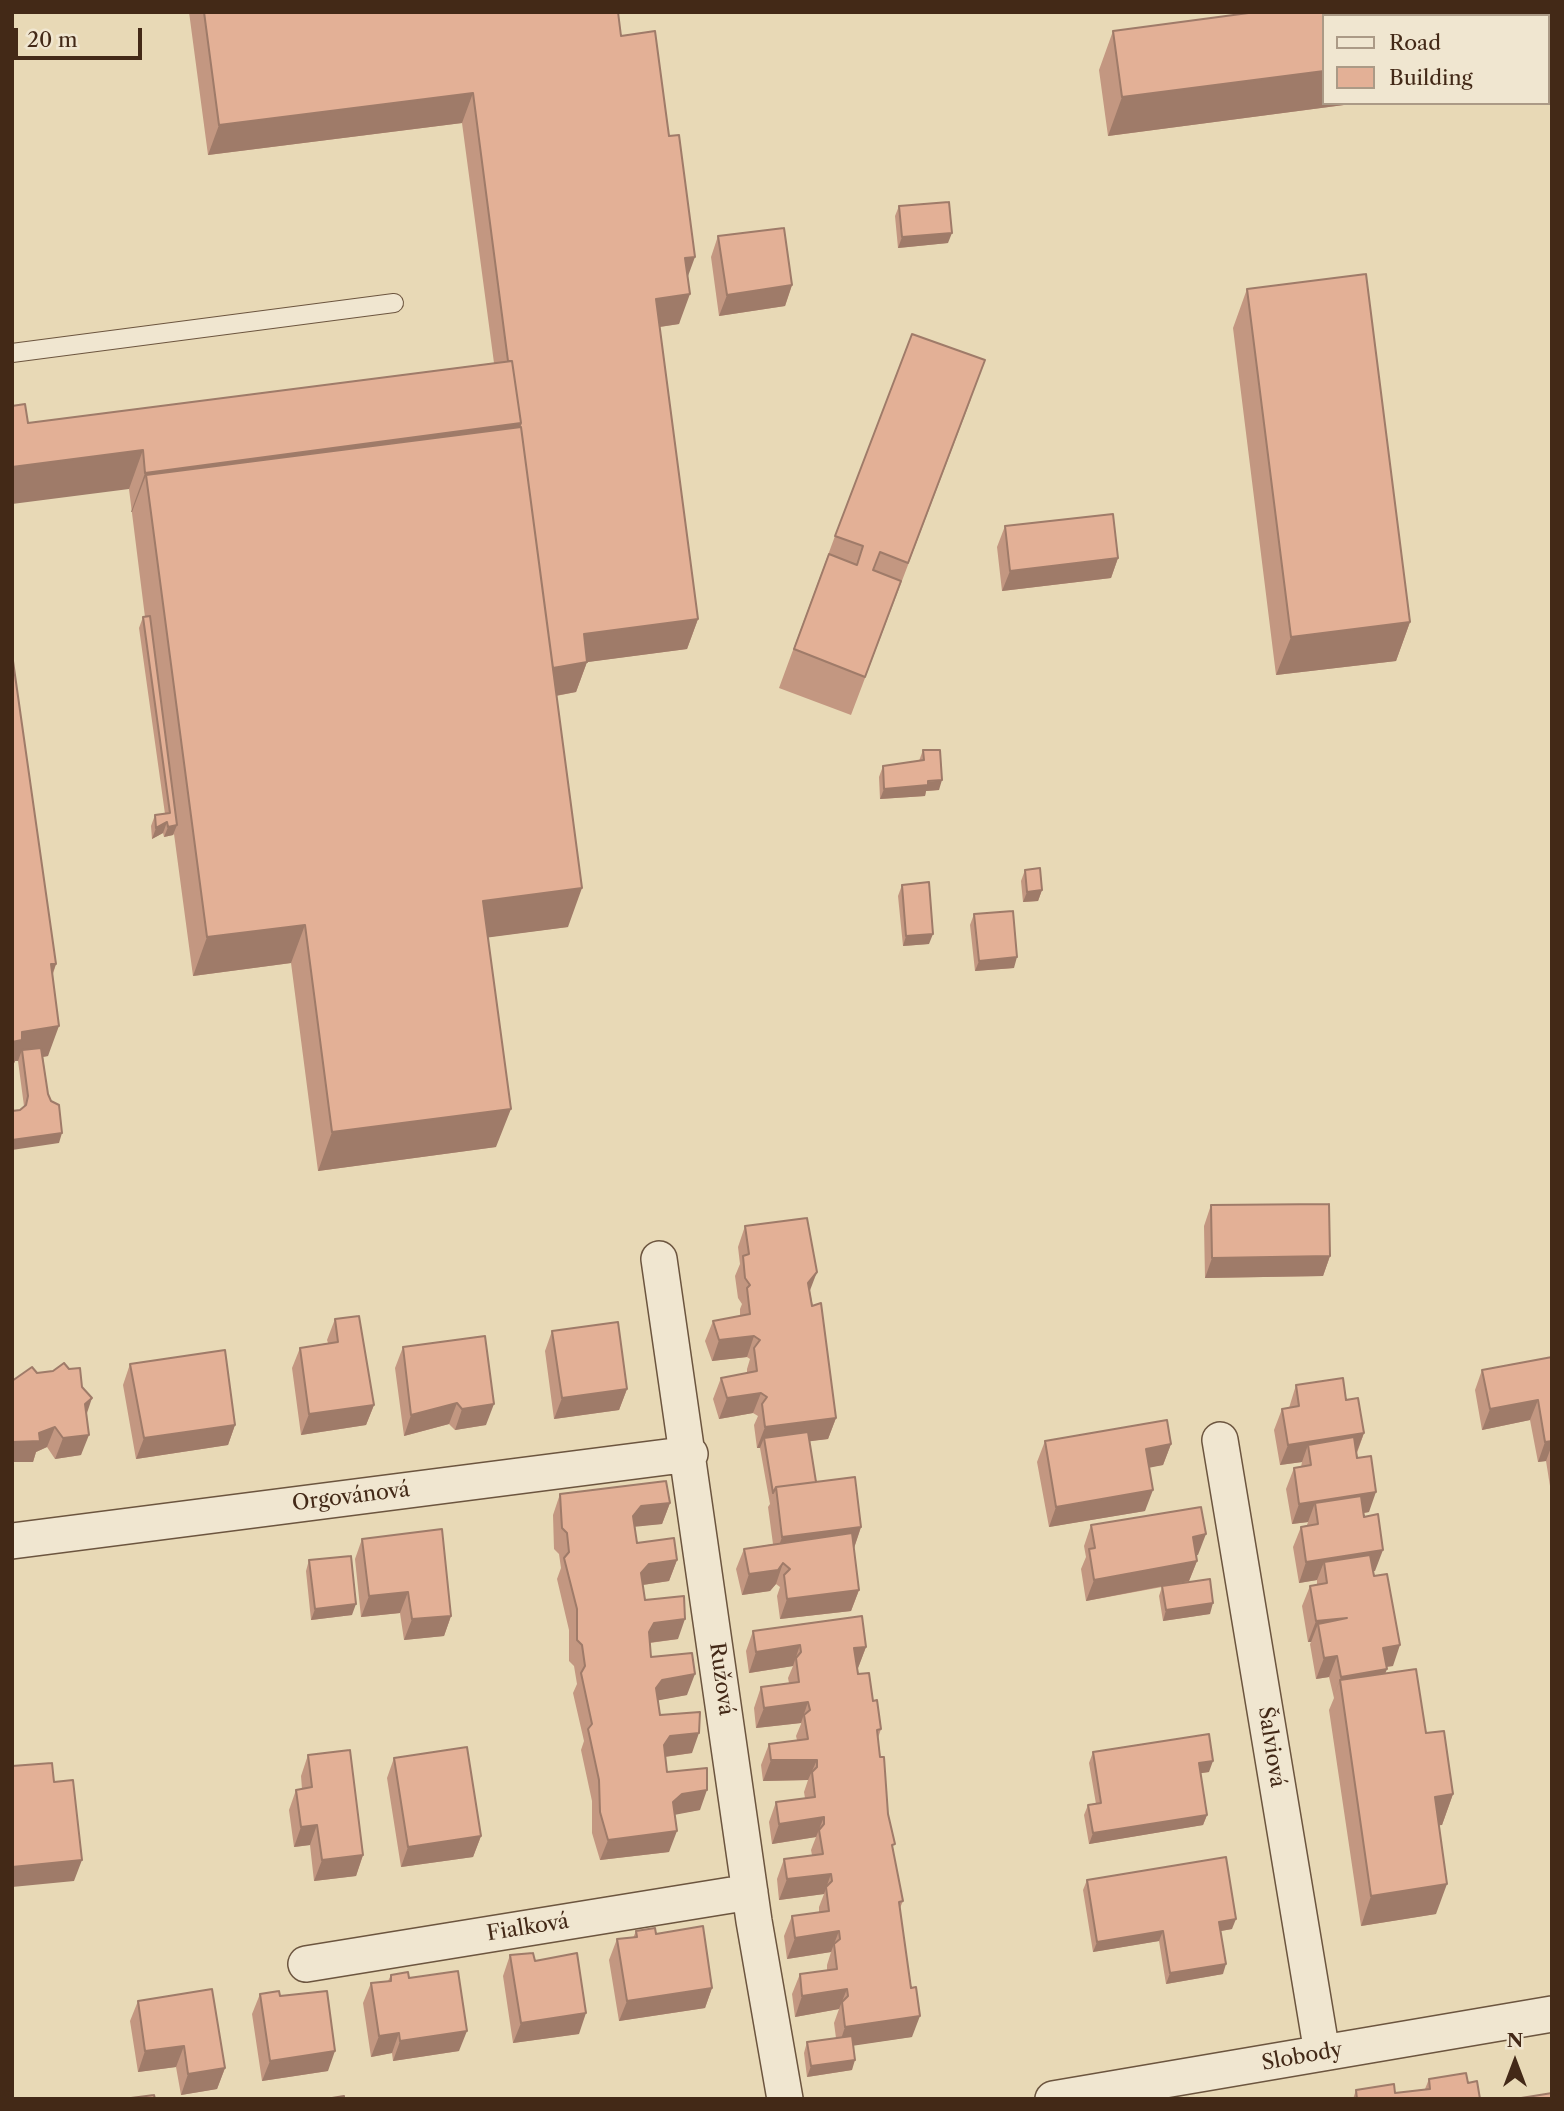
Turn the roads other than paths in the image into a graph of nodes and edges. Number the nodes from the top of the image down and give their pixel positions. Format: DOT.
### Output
graph roads {
  1 [pos="394,303"];
  2 [pos="12,353"];
  3 [pos="659,1259"];
  4 [pos="1220,1440"];
  5 [pos="690,1454"];
  6 [pos="12,1541"];
  7 [pos="750,1892"];
  8 [pos="306,1964"];
  9 [pos="1552,2014"];
  10 [pos="1322,2053"];
  11 [pos="785,2099"];
  12 [pos="1053,2099"];
  1 -- 2 [label="lane"];
  3 -- 5 [label="street, Ružová"];
  4 -- 10 [label="street, Šalviová"];
  5 -- 6 [label="street, Orgovánová"];
  5 -- 7 [label="street, Ružová"];
  7 -- 8 [label="street, Fialková"];
  7 -- 11 [label="street, Ružová"];
  9 -- 10 [label="street, Slobody"];
  10 -- 12 [label="street, Slobody"];
}
